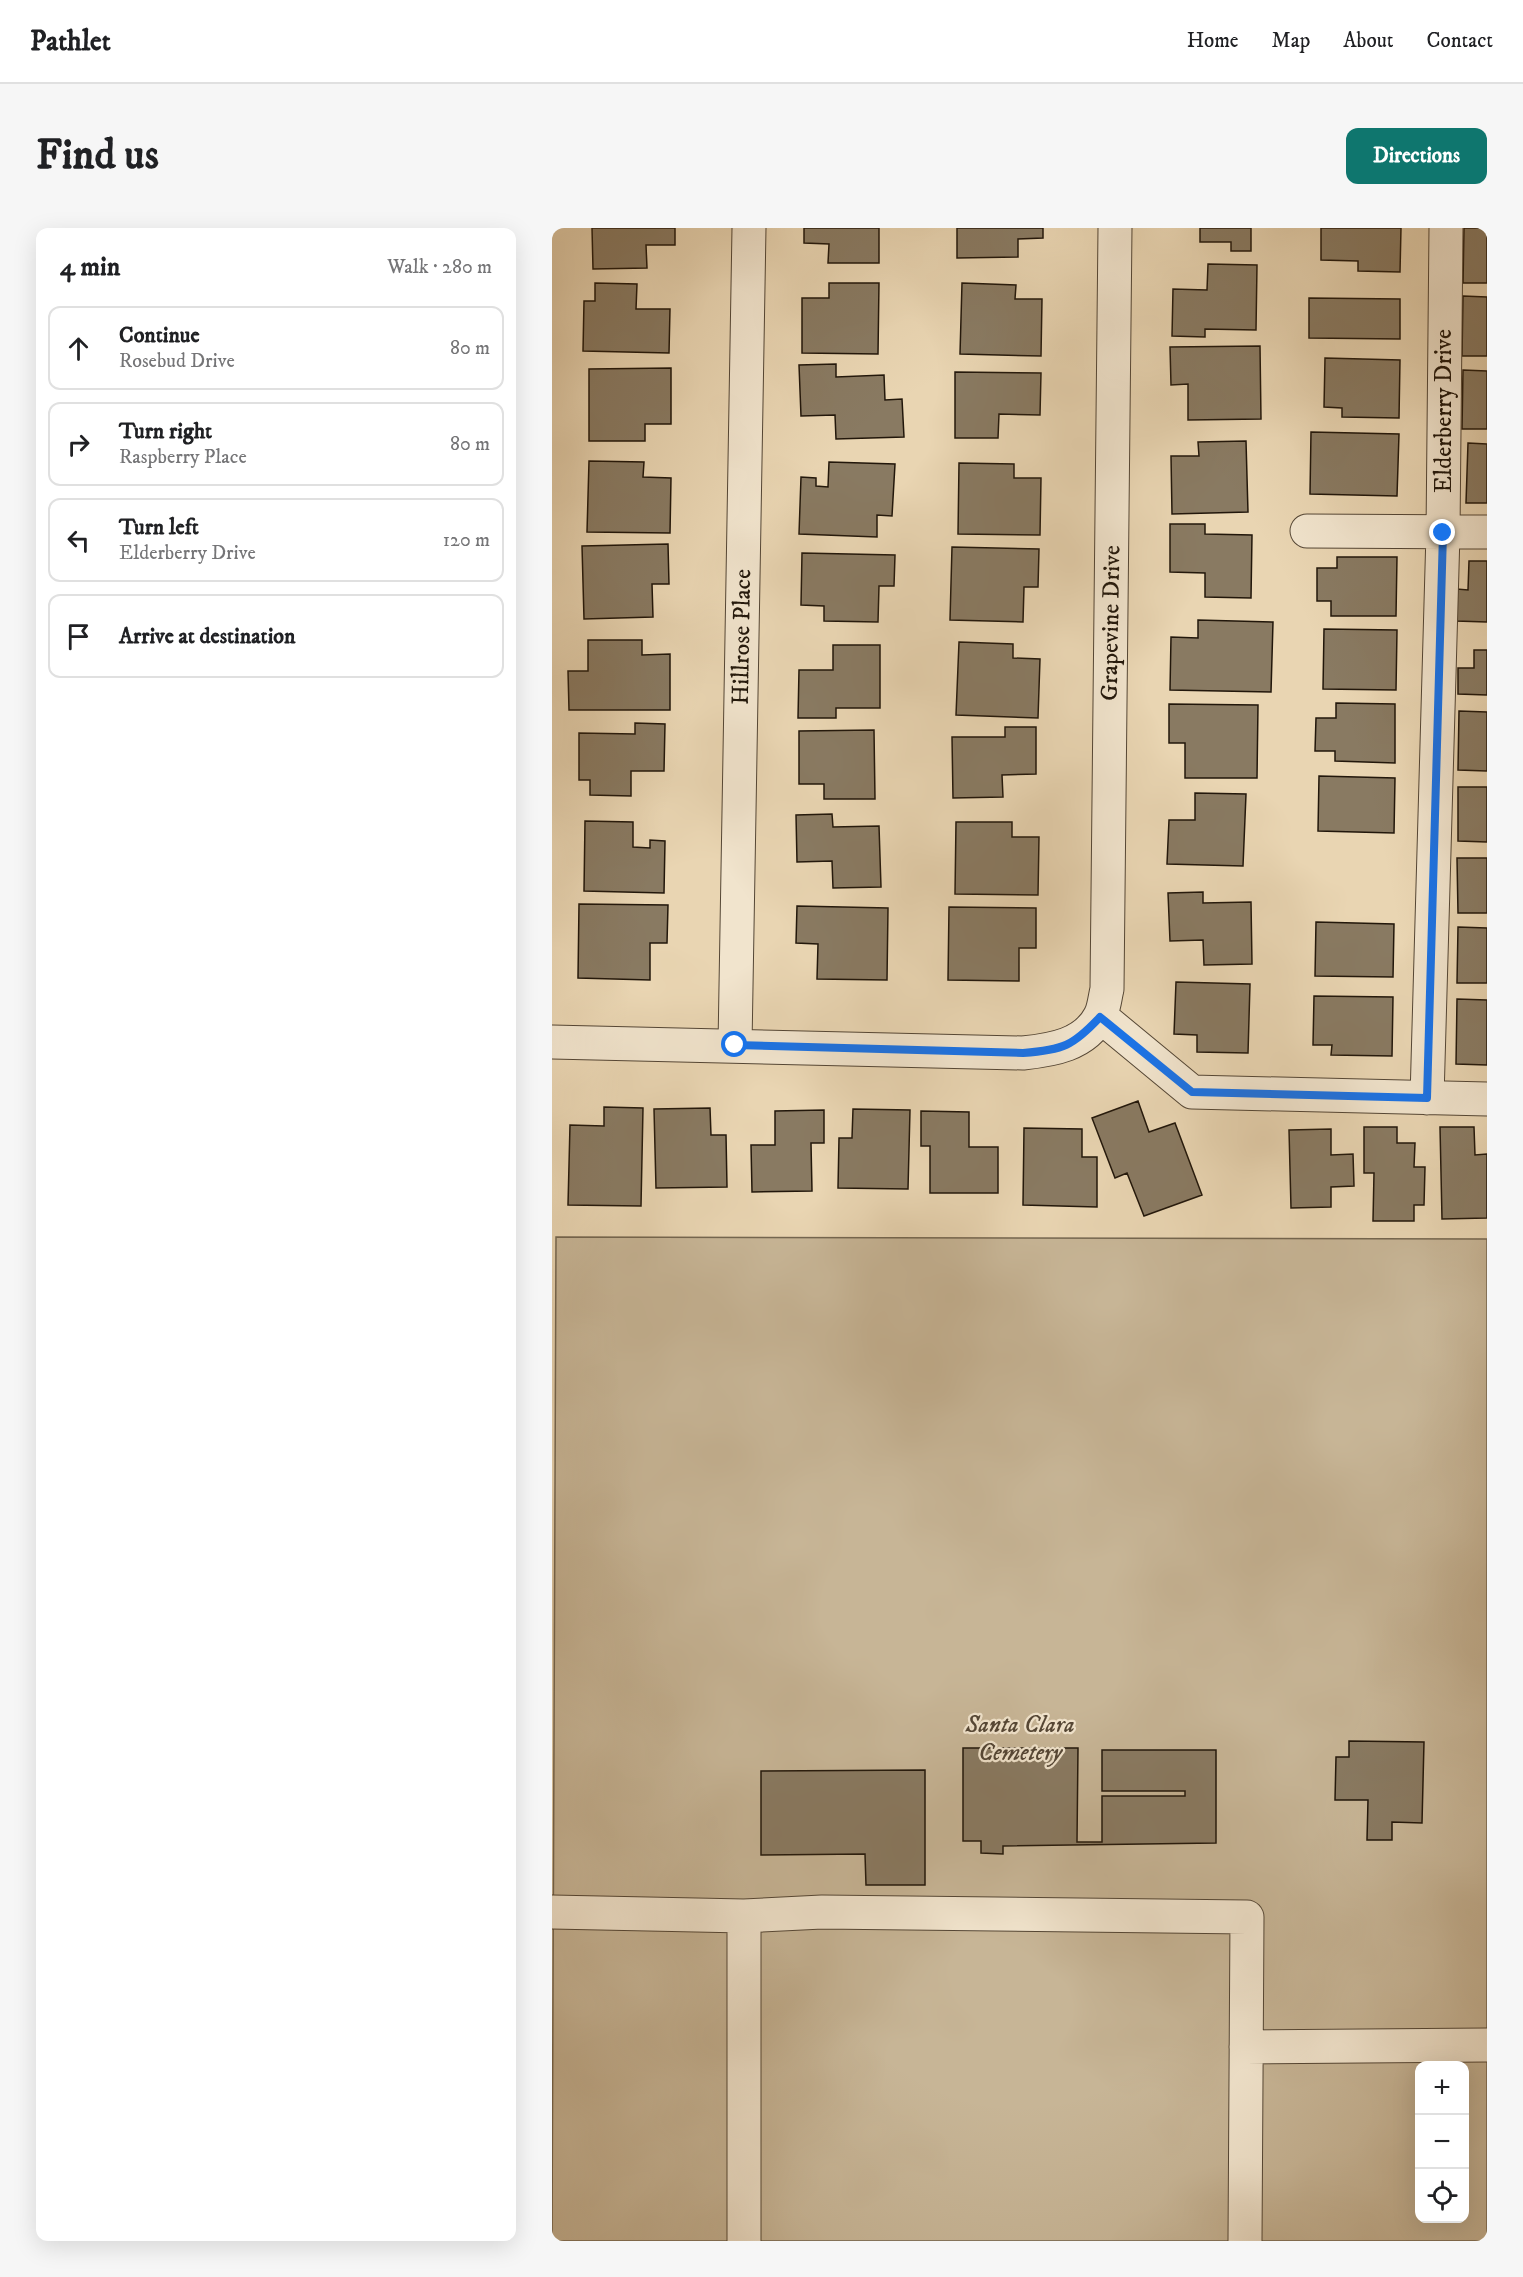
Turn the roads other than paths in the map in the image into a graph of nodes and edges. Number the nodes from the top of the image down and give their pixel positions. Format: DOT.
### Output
graph roads {
  1 [pos="749,228"];
  2 [pos="1115,228"];
  3 [pos="1446,228"];
  4 [pos="1307,531"];
  5 [pos="1487,532"];
  6 [pos="1443,533"];
  7 [pos="1100,1017"];
  8 [pos="552,1042"];
  9 [pos="735,1045"];
  10 [pos="1427,1098"];
  11 [pos="1487,1099"];
  12 [pos="552,1912"];
  13 [pos="744,1916"];
  14 [pos="1487,2045"];
  15 [pos="1245,2047"];
  16 [pos="744,2241"];
  17 [pos="1245,2241"];
  1 -- 9 [label="street, Hillrose Place"];
  2 -- 7 [label="street, Grapevine Drive"];
  3 -- 6 [label="street, Elderberry Drive"];
  4 -- 6 [label="street"];
  5 -- 6 [label="street"];
  6 -- 10 [label="street, Elderberry Drive"];
  7 -- 9 [label="street"];
  7 -- 10 [label="street"];
  8 -- 9 [label="street"];
  10 -- 11 [label="street"];
  12 -- 13 [label="street"];
  13 -- 15 [label="street"];
  13 -- 16 [label="street"];
  14 -- 15 [label="street"];
  15 -- 17 [label="street"];
}
